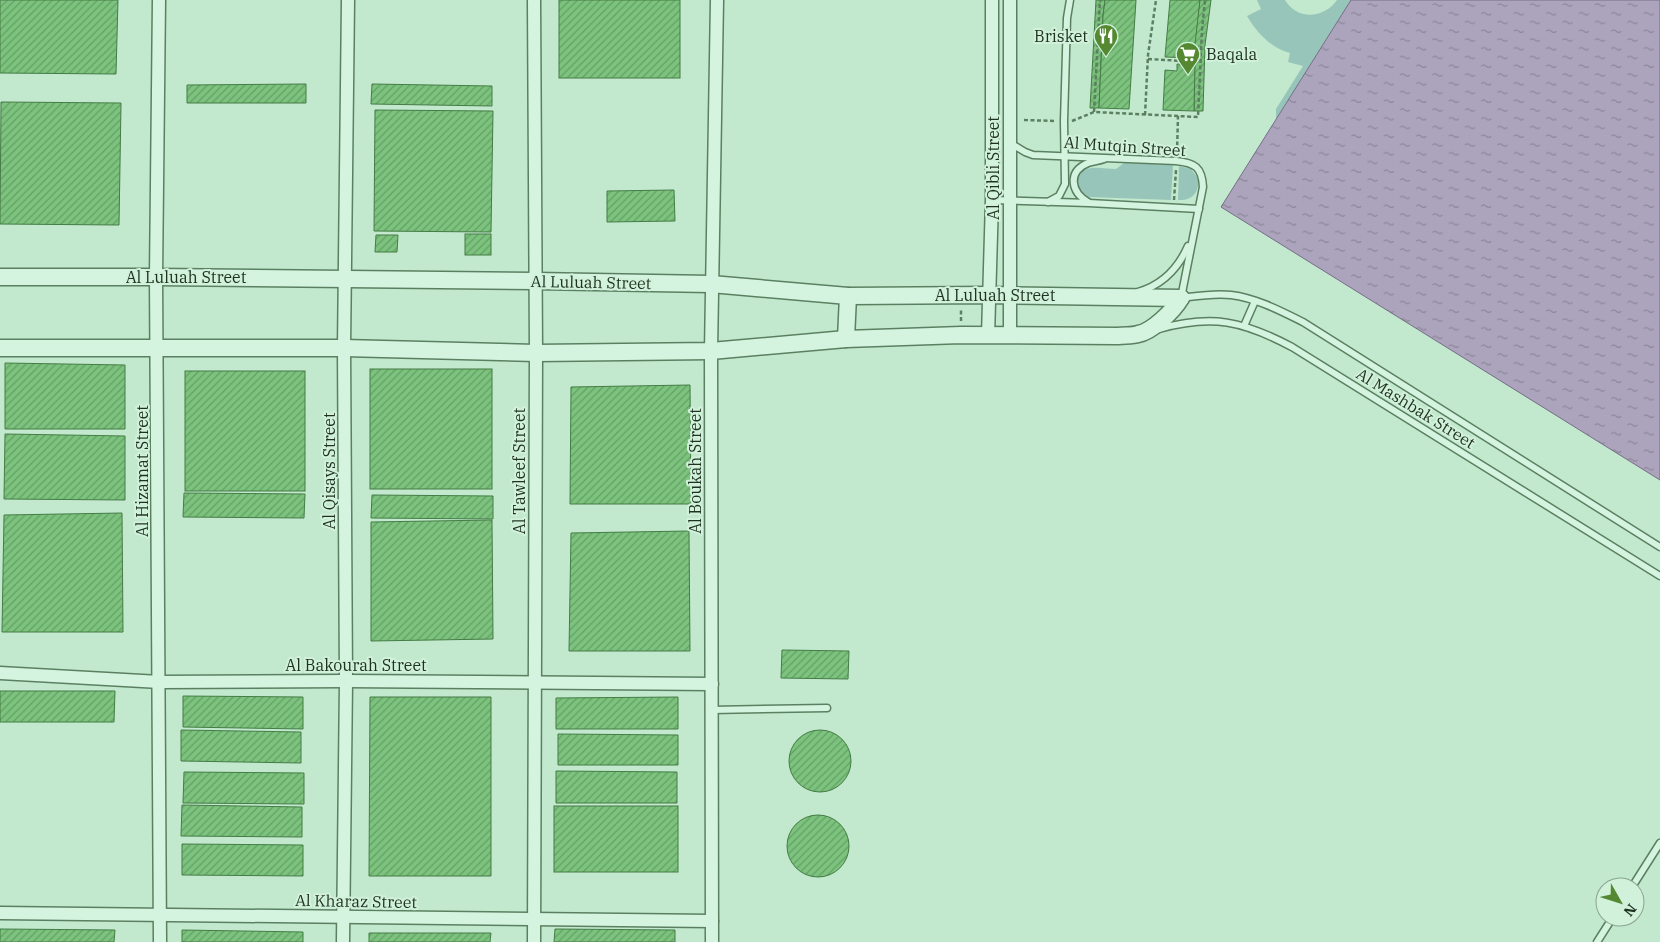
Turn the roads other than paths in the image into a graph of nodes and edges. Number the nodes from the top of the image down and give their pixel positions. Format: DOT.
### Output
graph roads {
  1 [pos="159,0"];
  2 [pos="348,0"];
  3 [pos="534,0"];
  4 [pos="717,0"];
  5 [pos="992,0"];
  6 [pos="1010,0"];
  7 [pos="1070,0"];
  8 [pos="1010,143"];
  9 [pos="1065,156"];
  10 [pos="1115,157"];
  11 [pos="992,200"];
  12 [pos="1009,201"];
  13 [pos="1048,202"];
  14 [pos="1089,203"];
  15 [pos="1199,210"];
  16 [pos="1193,234"];
  17 [pos="0,277"];
  18 [pos="156,277"];
  19 [pos="346,278"];
  20 [pos="535,281"];
  21 [pos="711,284"];
  22 [pos="989,295"];
  23 [pos="1010,295"];
  24 [pos="848,296"];
  25 [pos="1122,296"];
  26 [pos="1181,298"];
  27 [pos="1255,301"];
  28 [pos="1244,326"];
  29 [pos="1140,334"];
  30 [pos="988,336"];
  31 [pos="1010,336"];
  32 [pos="846,339"];
  33 [pos="0,348"];
  34 [pos="344,348"];
  35 [pos="157,349"];
  36 [pos="711,351"];
  37 [pos="536,353"];
  38 [pos="1660,547"];
  39 [pos="1660,576"];
  40 [pos="0,673"];
  41 [pos="346,681"];
  42 [pos="160,682"];
  43 [pos="534,682"];
  44 [pos="712,684"];
  45 [pos="827,708"];
  46 [pos="711,710"];
  47 [pos="1660,843"];
  48 [pos="1638,877"];
  49 [pos="0,913"];
  50 [pos="160,915"];
  51 [pos="343,917"];
  52 [pos="534,919"];
  53 [pos="712,921"];
  54 [pos="1607,927"];
  55 [pos="160,942"];
  56 [pos="343,942"];
  57 [pos="534,942"];
  58 [pos="712,942"];
  59 [pos="1597,942"];
  1 -- 18 [label="street, Al Hizamat Street"];
  2 -- 19 [label="street, Al Qisays Street"];
  3 -- 20 [label="street, Al Tawleef Street"];
  4 -- 21 [label="street, Al Boukah Street"];
  5 -- 11 [label="street, Al Qibli Street"];
  6 -- 8 [label="street, Al Qibli Street"];
  7 -- 9 [label="lane"];
  8 -- 9 [label="lane, Al Mutqin Street"];
  8 -- 12 [label="street, Al Qibli Street"];
  9 -- 10 [label="lane, Al Mutqin Street"];
  9 -- 13 [label="lane"];
  10 -- 14 [label="lane"];
  10 -- 15 [label="lane, Al Mutqin Street"];
  11 -- 12 [label="lane"];
  11 -- 22 [label="street, Al Qibli Street"];
  12 -- 13 [label="lane"];
  12 -- 23 [label="street, Al Qibli Street"];
  13 -- 14 [label="lane"];
  14 -- 15 [label="lane"];
  15 -- 16 [label="lane, Al Mutqin Street"];
  16 -- 25 [label="lane"];
  16 -- 26 [label="lane, Al Mutqin Street"];
  17 -- 18 [label="street, Al Luluah Street"];
  18 -- 19 [label="street, Al Luluah Street"];
  18 -- 35 [label="street, Al Hizamat Street"];
  19 -- 20 [label="street, Al Luluah Street"];
  19 -- 34 [label="street, Al Qisays Street"];
  20 -- 21 [label="street, Al Luluah Street"];
  20 -- 37 [label="street, Al Tawleef Street"];
  21 -- 24 [label="street, Al Luluah Street"];
  21 -- 36 [label="street, Al Boukah Street"];
  22 -- 23 [label="street, Al Luluah Street"];
  22 -- 24 [label="street, Al Luluah Street"];
  22 -- 30 [label="street, Al Qibli Street"];
  23 -- 25 [label="street, Al Luluah Street"];
  23 -- 31 [label="street, Al Qibli Street"];
  24 -- 32 [label="street"];
  25 -- 26 [label="street, Al Luluah Street"];
  26 -- 27 [label="lane, Al Mashbak Street"];
  26 -- 29 [label="street"];
  27 -- 28 [label="lane"];
  27 -- 38 [label="lane, Al Mashbak Street"];
  28 -- 29 [label="lane, Al Mashbak Street"];
  28 -- 39 [label="lane, Al Mashbak Street"];
  29 -- 31 [label="street"];
  30 -- 31 [label="street"];
  30 -- 32 [label="street"];
  32 -- 36 [label="street"];
  33 -- 35 [label="street"];
  34 -- 35 [label="street"];
  34 -- 37 [label="street"];
  34 -- 41 [label="street, Al Qisays Street"];
  35 -- 42 [label="street, Al Hizamat Street"];
  36 -- 37 [label="street"];
  36 -- 44 [label="street, Al Boukah Street"];
  37 -- 43 [label="street, Al Tawleef Street"];
  40 -- 42 [label="street, Al Bakourah Street"];
  41 -- 42 [label="street, Al Bakourah Street"];
  41 -- 43 [label="street, Al Bakourah Street"];
  41 -- 51 [label="street, Al Qisays Street"];
  42 -- 50 [label="street, Al Hizamat Street"];
  43 -- 44 [label="street, Al Bakourah Street"];
  43 -- 52 [label="street, Al Tawleef Street"];
  44 -- 46 [label="street, Al Boukah Street"];
  45 -- 46 [label="lane"];
  46 -- 53 [label="street, Al Boukah Street"];
  47 -- 48 [label="lane"];
  49 -- 50 [label="street, Al Kharaz Street"];
  50 -- 51 [label="street, Al Kharaz Street"];
  50 -- 55 [label="street, Al Hizamat Street"];
  51 -- 52 [label="street, Al Kharaz Street"];
  51 -- 56 [label="street, Al Qisays Street"];
  52 -- 53 [label="street, Al Kharaz Street"];
  52 -- 57 [label="street, Al Tawleef Street"];
  53 -- 58 [label="street, Al Boukah Street"];
  54 -- 59 [label="lane"];
}
